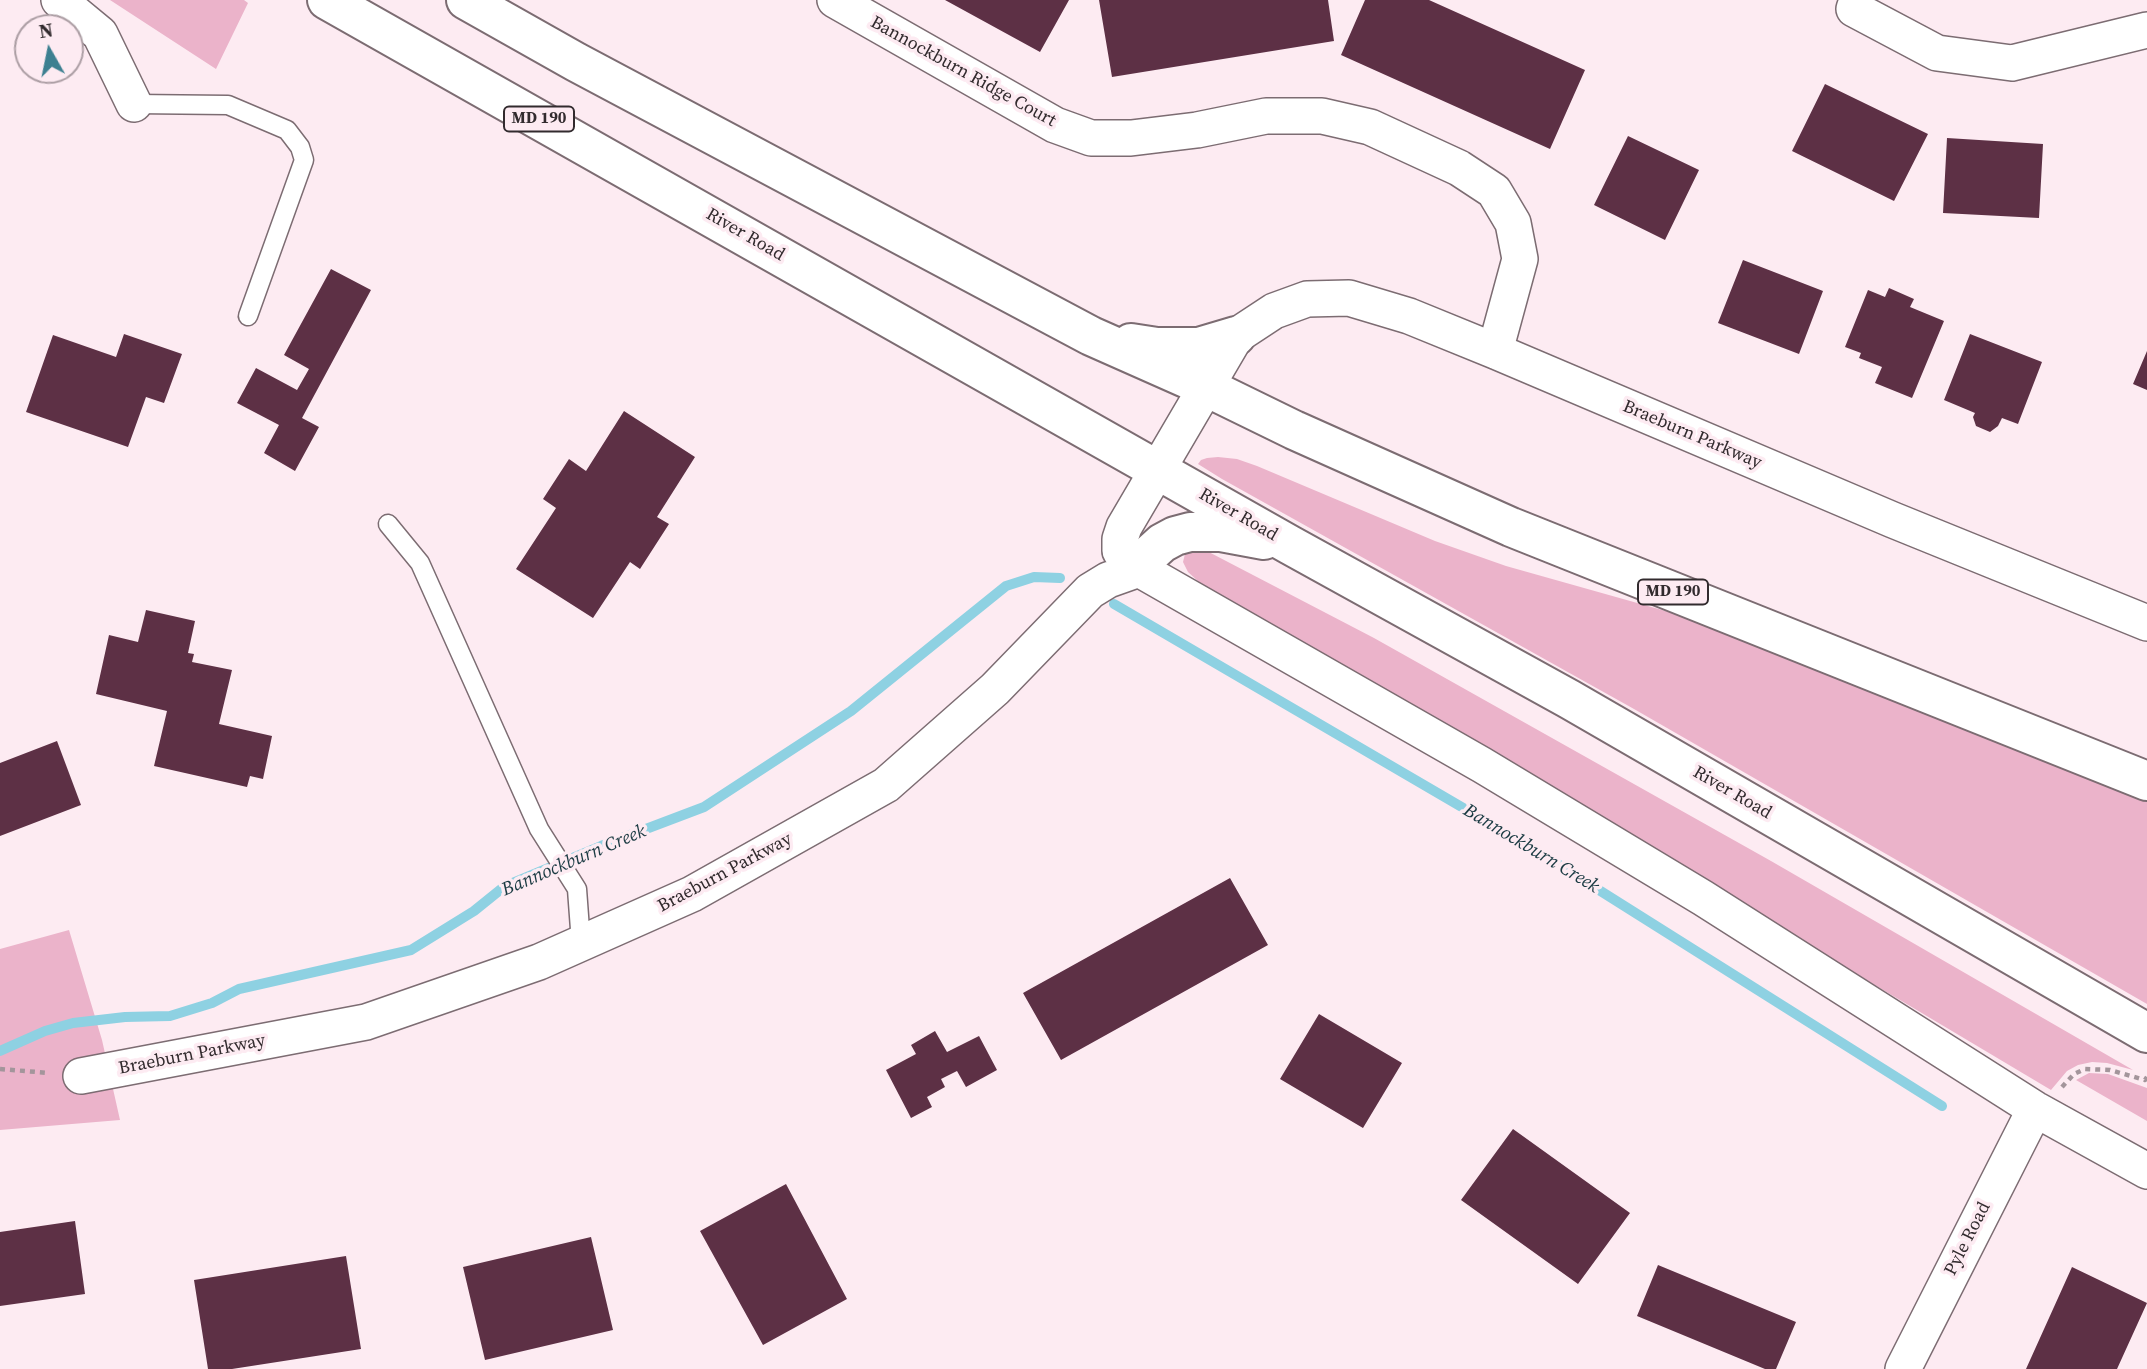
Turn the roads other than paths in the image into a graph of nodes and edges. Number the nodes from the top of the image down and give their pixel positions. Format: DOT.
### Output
graph roads {
  1 [pos="59,0"];
  2 [pos="327,0"];
  3 [pos="466,0"];
  4 [pos="835,0"];
  5 [pos="1855,4"];
  6 [pos="2147,30"];
  7 [pos="134,104"];
  8 [pos="248,316"];
  9 [pos="1091,336"];
  10 [pos="1236,336"];
  11 [pos="1495,351"];
  12 [pos="1206,387"];
  13 [pos="1158,470"];
  14 [pos="388,524"];
  15 [pos="1290,545"];
  16 [pos="1139,569"];
  17 [pos="2147,623"];
  18 [pos="2147,782"];
  19 [pos="581,943"];
  20 [pos="2147,1033"];
  21 [pos="81,1076"];
  22 [pos="2040,1111"];
  23 [pos="2147,1171"];
  24 [pos="1903,1369"];
  1 -- 7 [label="street"];
  2 -- 13 [label="main road, River Road / MD 190"];
  3 -- 9 [label="main road, MD 190"];
  4 -- 11 [label="street, Bannockburn Ridge Court"];
  5 -- 6 [label="street"];
  7 -- 8 [label="lane"];
  9 -- 10 [label="main road"];
  9 -- 12 [label="main road, MD 190"];
  10 -- 11 [label="street, Braeburn Parkway"];
  10 -- 12 [label="street"];
  11 -- 17 [label="street, Braeburn Parkway"];
  12 -- 13 [label="street"];
  12 -- 18 [label="main road, MD 190"];
  13 -- 15 [label="main road, River Road / MD 190"];
  13 -- 16 [label="street"];
  14 -- 19 [label="lane"];
  15 -- 16 [label="main road"];
  15 -- 20 [label="main road, River Road / MD 190"];
  16 -- 19 [label="street, Braeburn Parkway"];
  16 -- 22 [label="street"];
  19 -- 21 [label="street, Braeburn Parkway"];
  22 -- 23 [label="street"];
  22 -- 24 [label="street, Pyle Road"];
}
